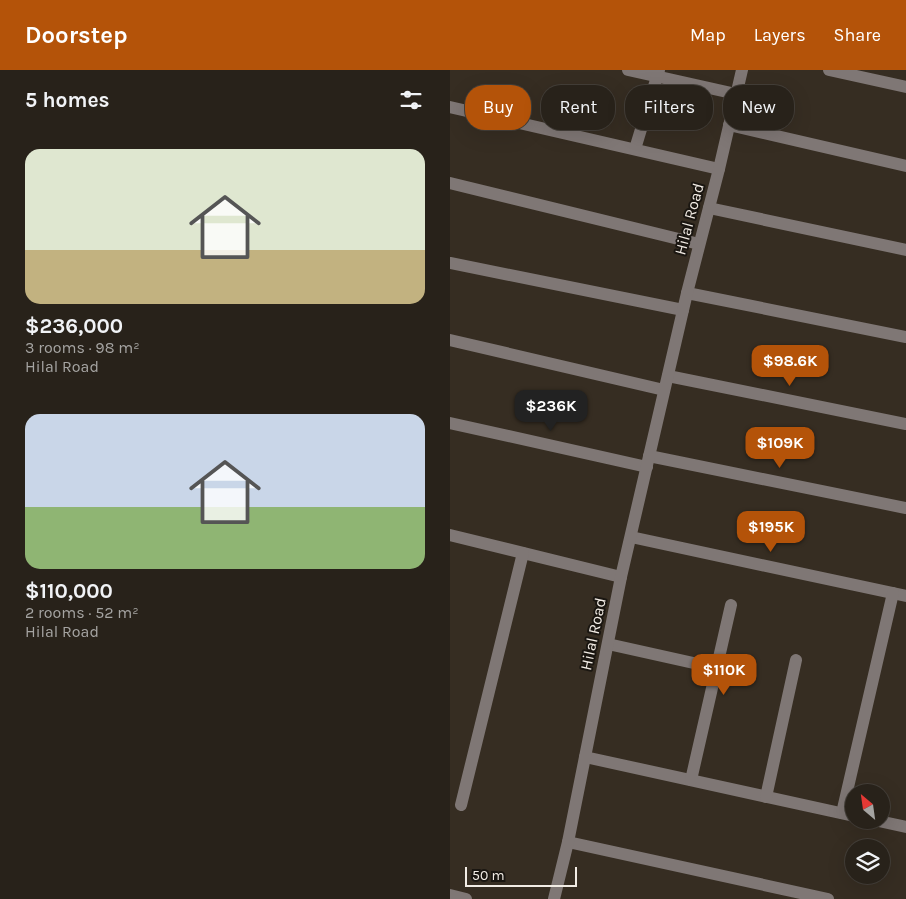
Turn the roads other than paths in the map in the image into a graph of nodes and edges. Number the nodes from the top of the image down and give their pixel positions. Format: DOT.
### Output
graph roads {
  1 [pos="628,70"];
  2 [pos="742,70"];
  3 [pos="830,70"];
  4 [pos="658,73"];
  5 [pos="738,85"];
  6 [pos="906,87"];
  7 [pos="723,90"];
  8 [pos="450,107"];
  9 [pos="728,130"];
  10 [pos="751,130"];
  11 [pos="635,149"];
  12 [pos="906,166"];
  13 [pos="719,169"];
  14 [pos="450,183"];
  15 [pos="709,208"];
  16 [pos="699,244"];
  17 [pos="906,250"];
  18 [pos="450,263"];
  19 [pos="687,293"];
  20 [pos="683,310"];
  21 [pos="906,337"];
  22 [pos="450,340"];
  23 [pos="668,376"];
  24 [pos="664,390"];
  25 [pos="450,423"];
  26 [pos="906,424"];
  27 [pos="648,461"];
  28 [pos="906,508"];
  29 [pos="450,534"];
  30 [pos="631,538"];
  31 [pos="523,553"];
  32 [pos="621,577"];
  33 [pos="893,593"];
  34 [pos="906,596"];
  35 [pos="731,605"];
  36 [pos="608,644"];
  37 [pos="796,660"];
  38 [pos="716,668"];
  39 [pos="585,757"];
  40 [pos="691,780"];
  41 [pos="854,784"];
  42 [pos="766,797"];
  43 [pos="461,805"];
  44 [pos="845,813"];
  45 [pos="890,824"];
  46 [pos="906,827"];
  47 [pos="568,842"];
  48 [pos="770,893"];
  49 [pos="450,896"];
  50 [pos="466,899"];
  51 [pos="554,899"];
  52 [pos="828,899"];
  1 -- 4 [label="street"];
  2 -- 5 [label="street, Hilal Road"];
  3 -- 6 [label="street"];
  4 -- 7 [label="street"];
  4 -- 11 [label="street"];
  8 -- 11 [label="street"];
  9 -- 13 [label="street, Hilal Road"];
  10 -- 12 [label="street"];
  11 -- 13 [label="street"];
  13 -- 15 [label="street, Hilal Road"];
  14 -- 16 [label="street"];
  15 -- 16 [label="street, Hilal Road"];
  15 -- 17 [label="street"];
  16 -- 19 [label="street, Hilal Road"];
  18 -- 20 [label="street"];
  19 -- 20 [label="street, Hilal Road"];
  19 -- 21 [label="street"];
  20 -- 23 [label="street, Hilal Road"];
  22 -- 24 [label="street"];
  23 -- 24 [label="street, Hilal Road"];
  23 -- 26 [label="street"];
  24 -- 27 [label="street, Hilal Road"];
  25 -- 27 [label="street"];
  27 -- 28 [label="street"];
  27 -- 30 [label="street, Hilal Road"];
  29 -- 31 [label="street"];
  30 -- 32 [label="street, Hilal Road"];
  30 -- 33 [label="street"];
  31 -- 32 [label="street"];
  31 -- 43 [label="street"];
  32 -- 36 [label="street, Hilal Road"];
  33 -- 34 [label="street"];
  33 -- 41 [label="street"];
  35 -- 38 [label="street"];
  36 -- 38 [label="street"];
  36 -- 39 [label="street, Hilal Road"];
  37 -- 42 [label="street"];
  38 -- 40 [label="street"];
  39 -- 40 [label="street"];
  39 -- 47 [label="street, Hilal Road"];
  40 -- 42 [label="street"];
  42 -- 44 [label="street"];
  45 -- 46 [label="street"];
  47 -- 48 [label="street"];
  47 -- 51 [label="street, Hilal Road"];
  48 -- 52 [label="street"];
  49 -- 50 [label="street"];
}
